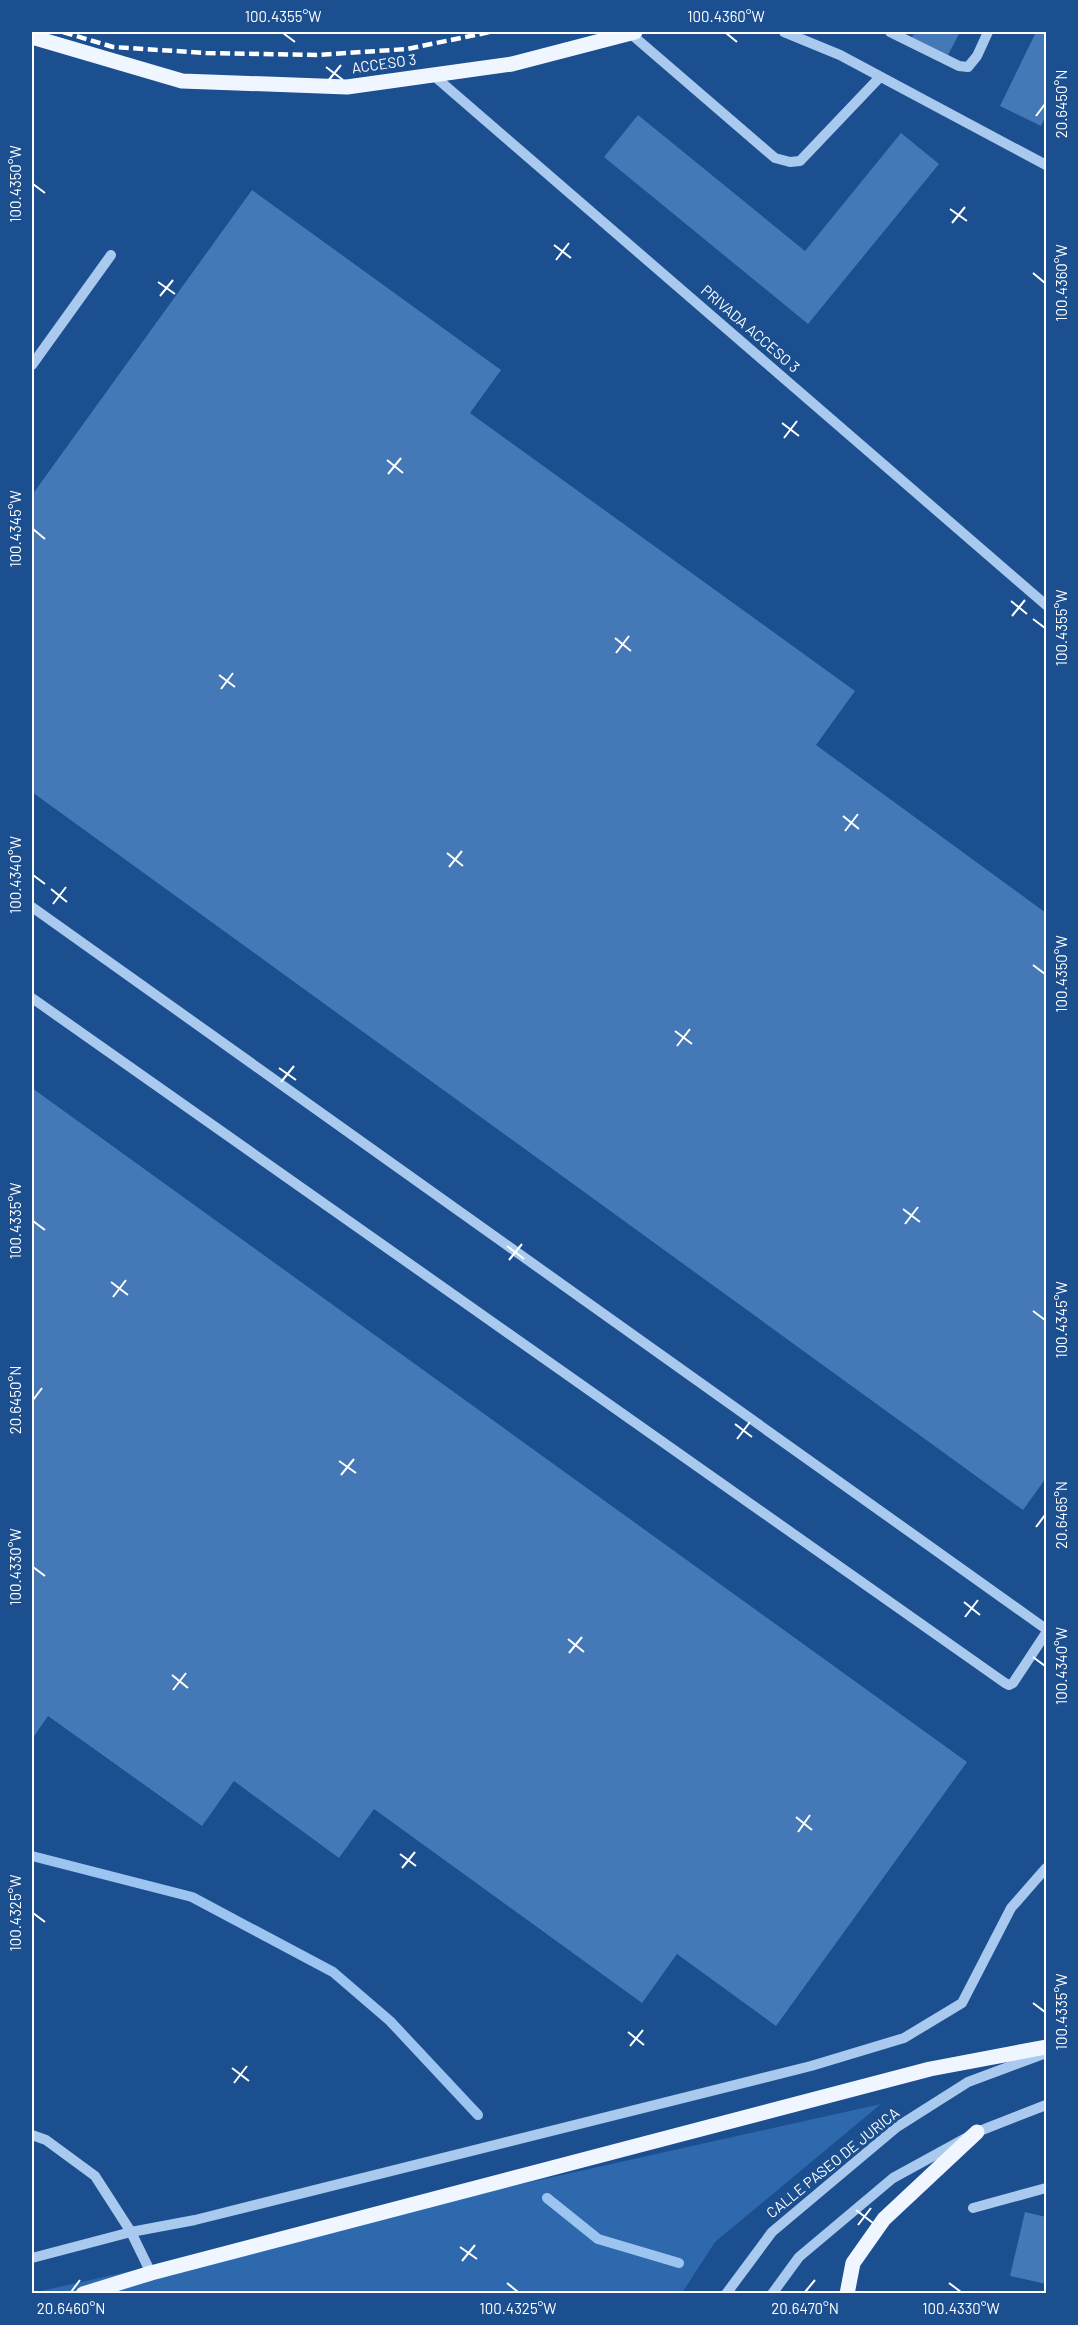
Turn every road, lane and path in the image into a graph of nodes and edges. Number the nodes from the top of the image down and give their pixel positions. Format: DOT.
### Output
graph roads {
  1 [pos="784,32"];
  2 [pos="890,32"];
  3 [pos="988,32"];
  4 [pos="633,33"];
  5 [pos="32,37"];
  6 [pos="433,75"];
  7 [pos="880,77"];
  8 [pos="1047,165"];
  9 [pos="111,255"];
  10 [pos="32,365"];
  11 [pos="1047,605"];
  12 [pos="32,907"];
  13 [pos="32,998"];
  14 [pos="1047,1631"];
  15 [pos="1047,1868"];
  16 [pos="1047,2047"];
  17 [pos="1047,2052"];
  18 [pos="1047,2105"];
  19 [pos="977,2132"];
  20 [pos="32,2135"];
  21 [pos="1047,2188"];
  22 [pos="973,2208"];
  23 [pos="131,2232"];
  24 [pos="32,2258"];
  25 [pos="151,2273"];
  26 [pos="83,2294"];
  27 [pos="726,2294"];
  28 [pos="772,2294"];
  29 [pos="847,2294"];
  1 -- 7 [label="street"];
  2 -- 3 [label="street"];
  4 -- 6 [label="main road, ACCESO 3"];
  4 -- 7 [label="street"];
  5 -- 6 [label="main road, ACCESO 3"];
  6 -- 11 [label="street, PRIVADA ACCESO 3"];
  7 -- 8 [label="street"];
  9 -- 10 [label="street"];
  12 -- 14 [label="street"];
  13 -- 14 [label="street"];
  15 -- 23 [label="street"];
  16 -- 25 [label="main road"];
  17 -- 27 [label="street, CALLE PASEO DE JURICA"];
  18 -- 19 [label="street"];
  19 -- 28 [label="street"];
  19 -- 29 [label="main road"];
  20 -- 23 [label="street"];
  21 -- 22 [label="street"];
  23 -- 24 [label="street"];
  23 -- 25 [label="street"];
  25 -- 26 [label="main road"];
}
